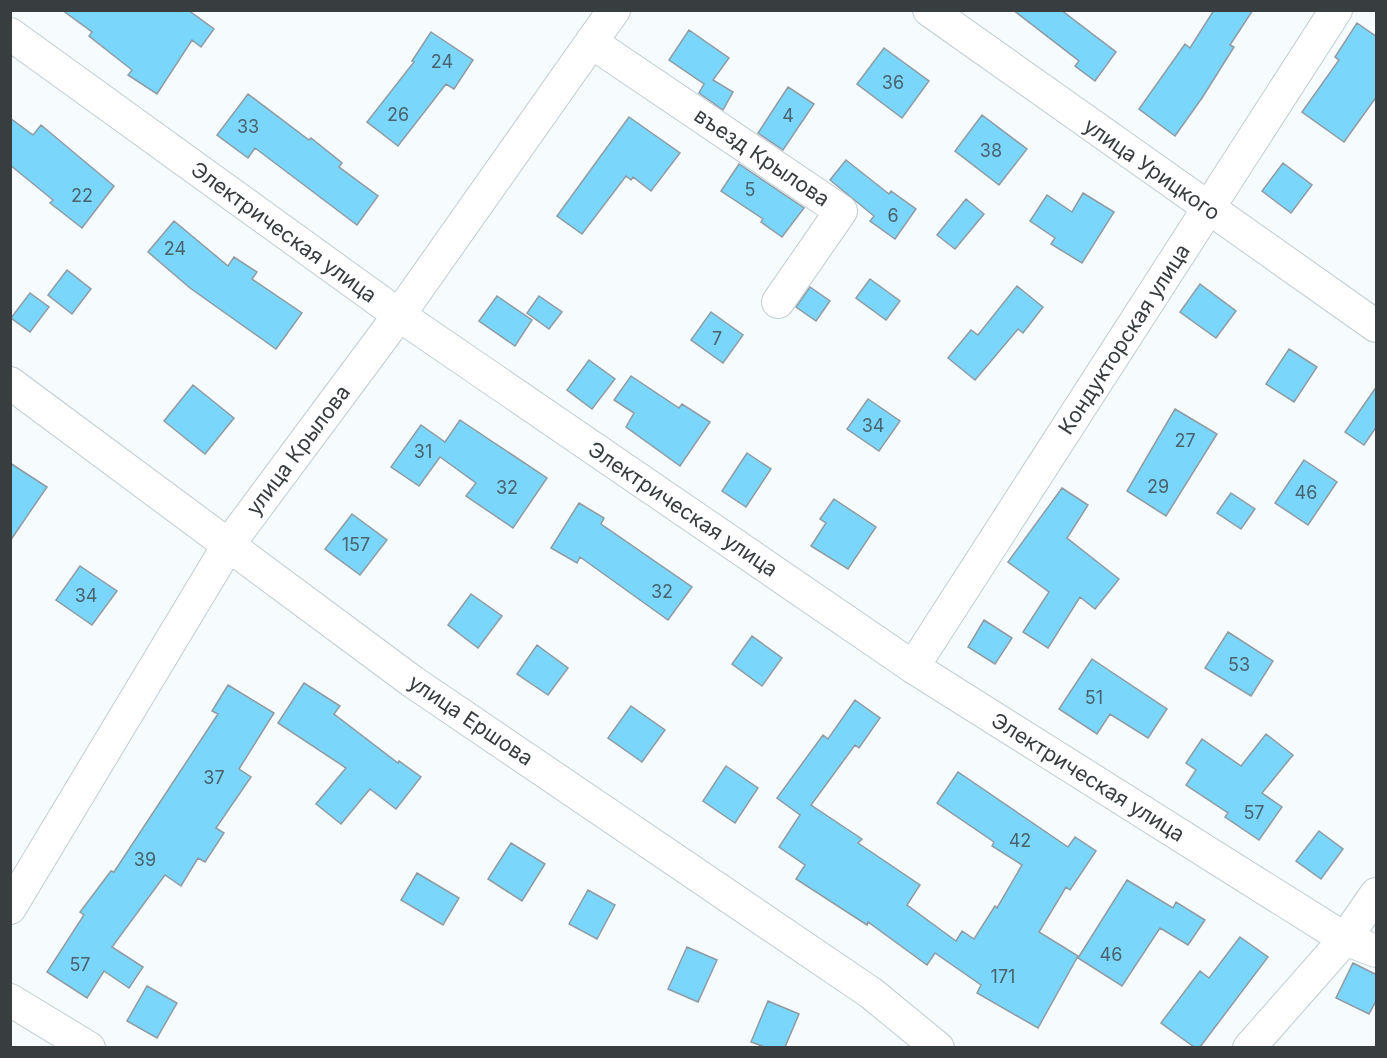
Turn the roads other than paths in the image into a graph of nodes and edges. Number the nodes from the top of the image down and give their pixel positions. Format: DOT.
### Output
graph roads {
  1 [pos="614,10"];
  2 [pos="929,10"];
  3 [pos="1336,10"];
  4 [pos="10,34"];
  5 [pos="591,42"];
  6 [pos="1208,209"];
  7 [pos="778,302"];
  8 [pos="399,315"];
  9 [pos="1377,326"];
  10 [pos="10,383"];
  11 [pos="229,544"];
  12 [pos="913,667"];
  13 [pos="1377,894"];
  14 [pos="10,908"];
  15 [pos="1345,939"];
  16 [pos="1377,951"];
  17 [pos="10,1000"];
  18 [pos="89,1047"];
  19 [pos="938,1047"];
  20 [pos="1249,1047"];
  1 -- 5 [label="street, улица Крылова"];
  2 -- 6 [label="street, улица Урицкого"];
  3 -- 6 [label="street, Кондукторская улица"];
  4 -- 8 [label="street, Электрическая улица"];
  5 -- 7 [label="street, въезд Крылова"];
  5 -- 8 [label="street, улица Крылова"];
  6 -- 9 [label="street, улица Урицкого"];
  6 -- 12 [label="street, Кондукторская улица"];
  8 -- 11 [label="street, улица Крылова"];
  8 -- 12 [label="street, Электрическая улица"];
  10 -- 11 [label="street, улица Ершова"];
  11 -- 14 [label="street, улица Крылова"];
  11 -- 19 [label="street, улица Ершова"];
  12 -- 15 [label="street, Электрическая улица"];
  13 -- 15 [label="street"];
  15 -- 16 [label="street, Электрическая улица"];
  15 -- 20 [label="street"];
  17 -- 18 [label="street"];
}
